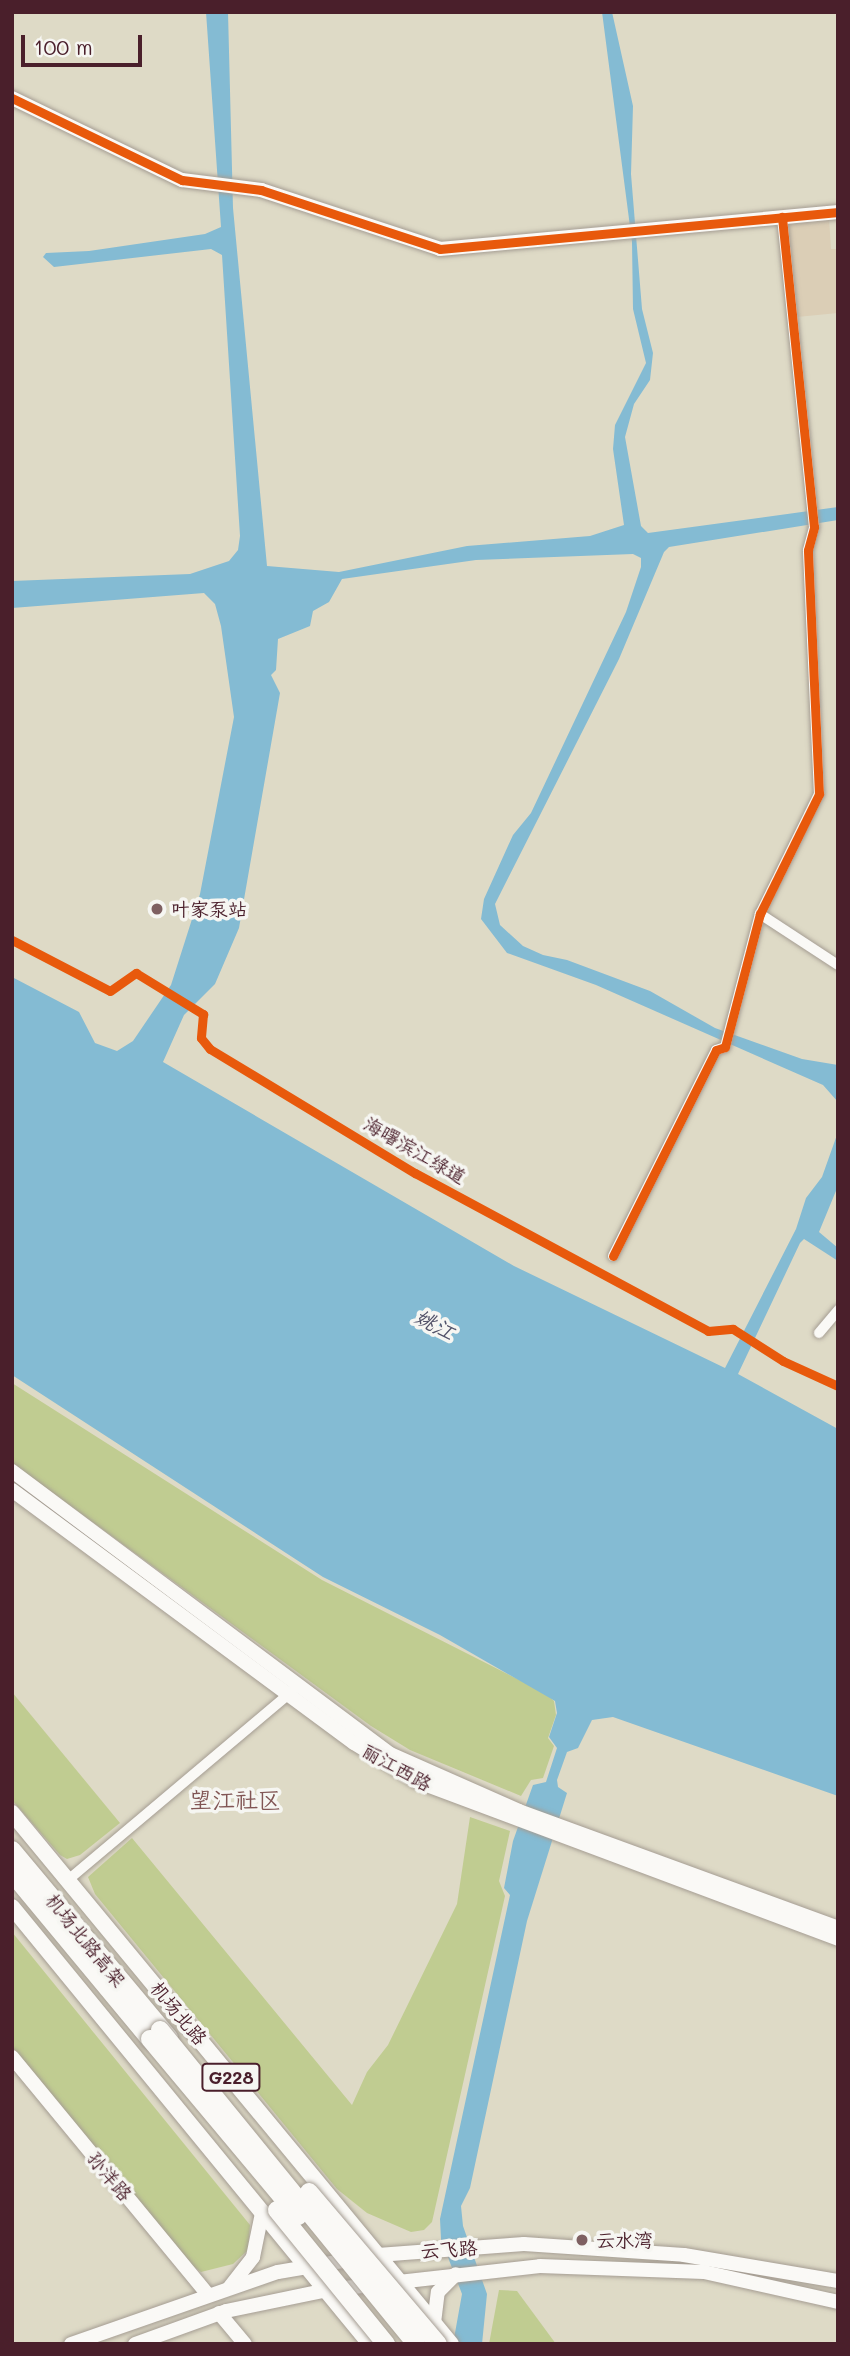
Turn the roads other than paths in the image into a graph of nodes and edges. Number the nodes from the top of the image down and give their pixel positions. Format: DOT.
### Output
graph roads {
  1 [pos="12,98"];
  2 [pos="838,212"];
  3 [pos="782,217"];
  4 [pos="760,914"];
  5 [pos="838,965"];
  6 [pos="613,1256"];
  7 [pos="838,1310"];
  8 [pos="818,1333"];
  9 [pos="12,1471"];
  10 [pos="12,1490"];
  11 [pos="293,1691"];
  12 [pos="12,1813"];
  13 [pos="561,1833"];
  14 [pos="12,1850"];
  15 [pos="12,1873"];
  16 [pos="68,1880"];
  17 [pos="12,1907"];
  18 [pos="838,1928"];
  19 [pos="838,1940"];
  20 [pos="151,2039"];
  21 [pos="12,2057"];
  22 [pos="262,2213"];
  23 [pos="378,2255"];
  24 [pos="306,2267"];
  25 [pos="457,2274"];
  26 [pos="398,2279"];
  27 [pos="838,2281"];
  28 [pos="229,2288"];
  29 [pos="327,2290"];
  30 [pos="208,2295"];
  31 [pos="838,2302"];
  32 [pos="219,2313"];
  33 [pos="434,2323"];
  34 [pos="446,2343"];
  35 [pos="71,2344"];
  36 [pos="135,2344"];
  37 [pos="245,2344"];
  38 [pos="370,2344"];
  39 [pos="386,2344"];
  40 [pos="402,2344"];
  41 [pos="416,2344"];
  1 -- 3 [label="main road"];
  2 -- 3 [label="main road"];
  3 -- 4 [label="street"];
  4 -- 5 [label="street"];
  4 -- 6 [label="street"];
  7 -- 8 [label="street"];
  9 -- 11 [label="main road, 丽江西路"];
  10 -- 11 [label="main road, 丽江西路"];
  11 -- 13 [label="main road, 丽江西路"];
  11 -- 16 [label="street"];
  12 -- 16 [label="main road, 机场北路 / G228"];
  13 -- 18 [label="main road"];
  13 -- 19 [label="main road, 丽江西路"];
  14 -- 20 [label="highway, 机场北路高架"];
  15 -- 20 [label="highway, 机场北路高架"];
  16 -- 23 [label="main road, 机场北路 / G228"];
  17 -- 22 [label="main road"];
  20 -- 34 [label="highway, bridge"];
  20 -- 39 [label="highway, bridge"];
  20 -- 40 [label="highway, 机场北路, bridge"];
  20 -- 41 [label="highway, 机场北路, bridge"];
  21 -- 30 [label="main road, 孙洋路"];
  22 -- 24 [label="main road"];
  22 -- 28 [label="main road"];
  23 -- 24 [label="main road, 云飞路"];
  23 -- 26 [label="main road, 机场北路 / G228"];
  23 -- 27 [label="main road, 云飞路"];
  24 -- 28 [label="main road, 云飞路"];
  24 -- 29 [label="main road"];
  25 -- 26 [label="main road, 云飞路"];
  25 -- 31 [label="main road, 云飞路"];
  25 -- 33 [label="main road"];
  26 -- 29 [label="main road, 云飞路"];
  26 -- 33 [label="main road, 机场北路 / G228"];
  28 -- 30 [label="main road, 云飞路"];
  29 -- 32 [label="main road, 云飞路"];
  29 -- 38 [label="main road"];
  30 -- 35 [label="main road, 云飞路"];
  32 -- 36 [label="main road, 云飞路"];
  32 -- 37 [label="main road"];
  33 -- 34 [label="main road, 机场北路 / G228"];
}
